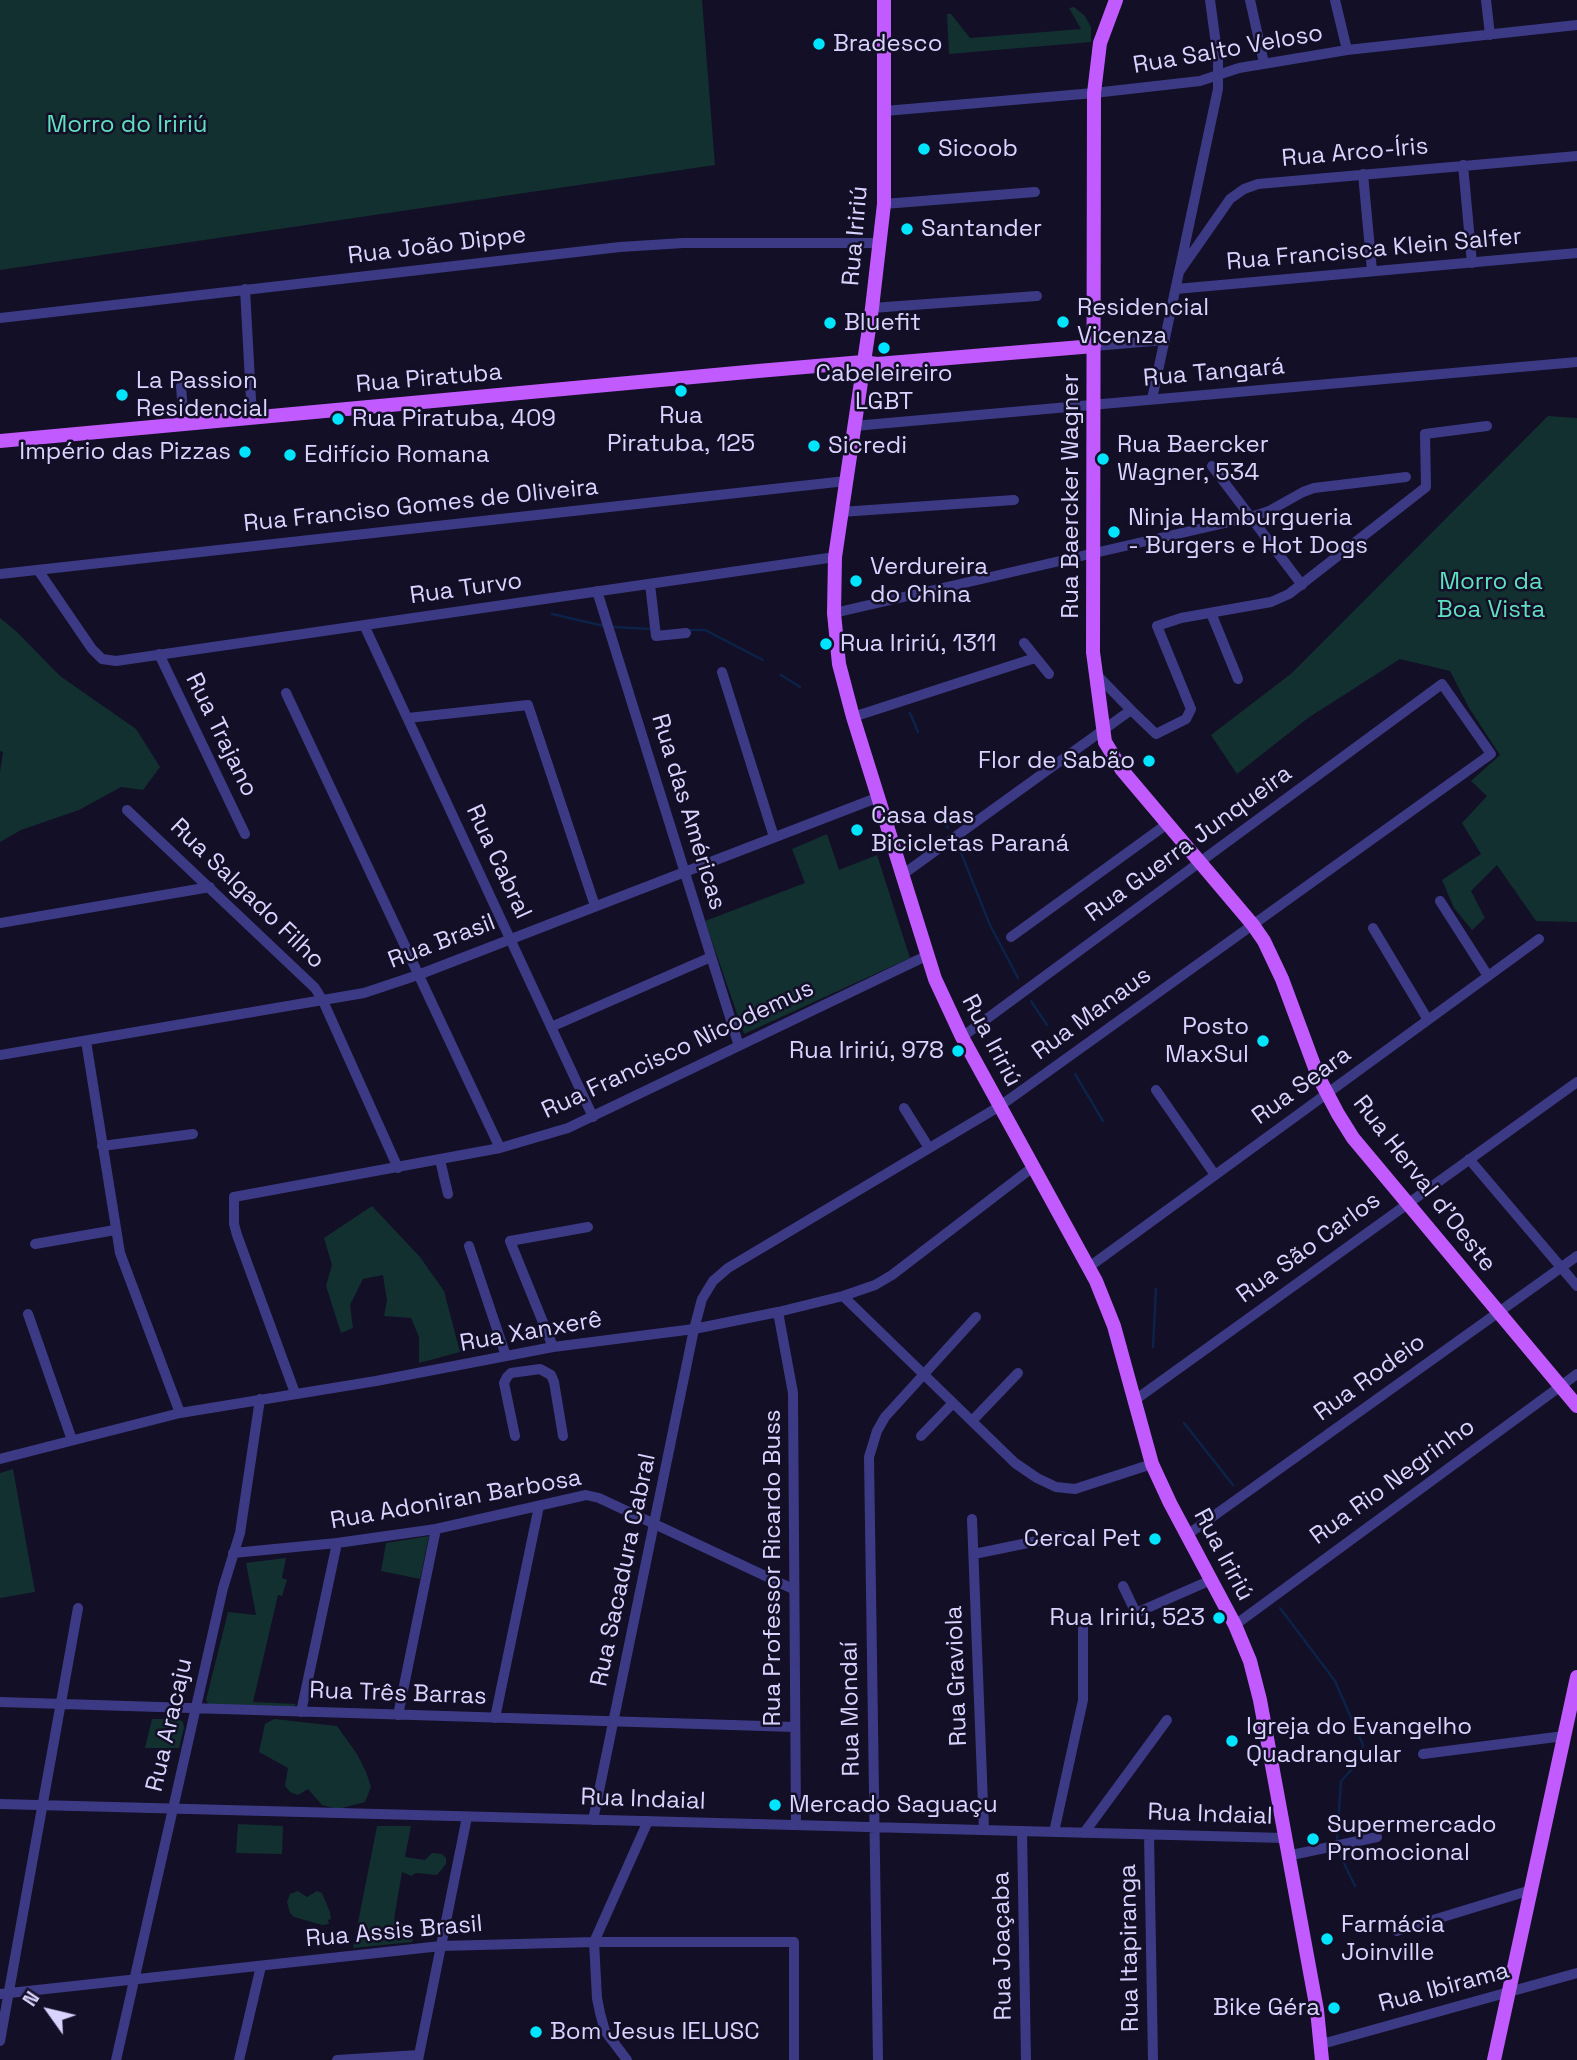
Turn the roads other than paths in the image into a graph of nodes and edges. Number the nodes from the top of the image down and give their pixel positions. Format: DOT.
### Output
graph roads {
  1 [pos="884,0"];
  2 [pos="1116,0"];
  3 [pos="1210,0"];
  4 [pos="1250,0"];
  5 [pos="1335,0"];
  6 [pos="1486,0"];
  7 [pos="1577,25"];
  8 [pos="1490,35"];
  9 [pos="1347,50"];
  10 [pos="1264,63"];
  11 [pos="1219,76"];
  12 [pos="1094,93"];
  13 [pos="885,111"];
  14 [pos="1577,156"];
  15 [pos="1463,165"];
  16 [pos="1363,174"];
  17 [pos="1035,192"];
  18 [pos="884,204"];
  19 [pos="880,243"];
  20 [pos="1577,253"];
  21 [pos="1472,262"];
  22 [pos="1372,271"];
  23 [pos="1179,272"];
  24 [pos="246,289"];
  25 [pos="1176,289"];
  26 [pos="1037,296"];
  27 [pos="872,308"];
  28 [pos="0,318"];
  29 [pos="1165,340"];
  30 [pos="1094,346"];
  31 [pos="863,362"];
  32 [pos="1577,362"];
  33 [pos="181,386"];
  34 [pos="1152,399"];
  35 [pos="1094,404"];
  36 [pos="253,418"];
  37 [pos="184,424"];
  38 [pos="854,426"];
  39 [pos="1487,426"];
  40 [pos="0,441"];
  41 [pos="1212,466"];
  42 [pos="1406,478"];
  43 [pos="846,481"];
  44 [pos="1014,500"];
  45 [pos="841,512"];
  46 [pos="1251,517"];
  47 [pos="1095,553"];
  48 [pos="835,557"];
  49 [pos="38,570"];
  50 [pos="0,574"];
  51 [pos="650,583"];
  52 [pos="1302,585"];
  53 [pos="597,591"];
  54 [pos="834,613"];
  55 [pos="1211,613"];
  56 [pos="364,625"];
  57 [pos="687,633"];
  58 [pos="1024,643"];
  59 [pos="159,654"];
  60 [pos="1035,658"];
  61 [pos="722,672"];
  62 [pos="1095,673"];
  63 [pos="1049,674"];
  64 [pos="1238,679"];
  65 [pos="1442,684"];
  66 [pos="286,693"];
  67 [pos="1130,710"];
  68 [pos="853,717"];
  69 [pos="408,718"];
  70 [pos="1102,731"];
  71 [pos="879,797"];
  72 [pos="127,810"];
  73 [pos="1167,824"];
  74 [pos="245,834"];
  75 [pos="774,838"];
  76 [pos="1200,862"];
  77 [pos="685,872"];
  78 [pos="902,875"];
  79 [pos="210,887"];
  80 [pos="1440,901"];
  81 [pos="595,906"];
  82 [pos="0,923"];
  83 [pos="1253,925"];
  84 [pos="1373,928"];
  85 [pos="1012,937"];
  86 [pos="510,939"];
  87 [pos="1539,939"];
  88 [pos="926,956"];
  89 [pos="712,957"];
  90 [pos="418,975"];
  91 [pos="1489,976"];
  92 [pos="323,1000"];
  93 [pos="1428,1020"];
  94 [pos="551,1027"];
  95 [pos="962,1037"];
  96 [pos="86,1041"];
  97 [pos="740,1046"];
  98 [pos="0,1055"];
  99 [pos="1577,1082"];
  100 [pos="1156,1090"];
  101 [pos="1326,1094"];
  102 [pos="1000,1106"];
  103 [pos="904,1108"];
  104 [pos="593,1117"];
  105 [pos="194,1134"];
  106 [pos="102,1146"];
  107 [pos="500,1148"];
  108 [pos="929,1148"];
  109 [pos="1469,1159"];
  110 [pos="440,1160"];
  111 [pos="1033,1167"];
  112 [pos="398,1168"];
  113 [pos="1216,1175"];
  114 [pos="448,1194"];
  115 [pos="1407,1204"];
  116 [pos="588,1227"];
  117 [pos="115,1230"];
  118 [pos="35,1244"];
  119 [pos="469,1246"];
  120 [pos="1577,1256"];
  121 [pos="1089,1267"];
  122 [pos="1561,1267"];
  123 [pos="1577,1286"];
  124 [pos="842,1296"];
  125 [pos="778,1312"];
  126 [pos="1498,1312"];
  127 [pos="28,1314"];
  128 [pos="976,1317"];
  129 [pos="694,1329"];
  130 [pos="553,1347"];
  131 [pos="529,1352"];
  132 [pos="506,1356"];
  133 [pos="534,1369"];
  134 [pos="1018,1373"];
  135 [pos="1577,1374"];
  136 [pos="923,1375"];
  137 [pos="1560,1386"];
  138 [pos="295,1393"];
  139 [pos="260,1399"];
  140 [pos="1135,1400"];
  141 [pos="953,1403"];
  142 [pos="1577,1406"];
  143 [pos="180,1413"];
  144 [pos="972,1422"];
  145 [pos="514,1436"];
  146 [pos="564,1436"];
  147 [pos="921,1436"];
  148 [pos="72,1440"];
  149 [pos="0,1459"];
  150 [pos="1152,1464"];
  151 [pos="539,1506"];
  152 [pos="972,1519"];
  153 [pos="655,1524"];
  154 [pos="436,1529"];
  155 [pos="1187,1535"];
  156 [pos="1062,1536"];
  157 [pos="337,1543"];
  158 [pos="233,1553"];
  159 [pos="974,1554"];
  160 [pos="1211,1580"];
  161 [pos="1123,1587"];
  162 [pos="793,1589"];
  163 [pos="78,1608"];
  164 [pos="1235,1625"];
  165 [pos="1083,1627"];
  166 [pos="1577,1677"];
  167 [pos="0,1702"];
  168 [pos="61,1704"];
  169 [pos="195,1708"];
  170 [pos="301,1712"];
  171 [pos="398,1714"];
  172 [pos="495,1718"];
  173 [pos="1167,1720"];
  174 [pos="614,1721"];
  175 [pos="795,1727"];
  176 [pos="1564,1736"];
  177 [pos="1423,1754"];
  178 [pos="0,1804"];
  179 [pos="43,1805"];
  180 [pos="172,1809"];
  181 [pos="467,1817"];
  182 [pos="593,1820"];
  183 [pos="648,1821"];
  184 [pos="796,1825"];
  185 [pos="874,1827"];
  186 [pos="984,1830"];
  187 [pos="1022,1831"];
  188 [pos="1054,1832"];
  189 [pos="1084,1833"];
  190 [pos="1149,1835"];
  191 [pos="1377,1837"];
  192 [pos="1284,1839"];
  193 [pos="1287,1856"];
  194 [pos="1531,1890"];
  195 [pos="1397,1931"];
  196 [pos="594,1942"];
  197 [pos="441,1946"];
  198 [pos="261,1966"];
  199 [pos="1577,1973"];
  200 [pos="134,1980"];
  201 [pos="1508,1992"];
  202 [pos="4,1993"];
  203 [pos="0,2041"];
  204 [pos="1322,2043"];
  205 [pos="418,2057"];
  206 [pos="116,2060"];
  207 [pos="239,2060"];
  208 [pos="337,2060"];
  209 [pos="627,2060"];
  210 [pos="794,2060"];
  211 [pos="878,2060"];
  212 [pos="1026,2060"];
  213 [pos="1153,2060"];
  214 [pos="1322,2060"];
  215 [pos="1494,2060"];
  1 -- 13 [label="main road, Rua Iririú"];
  2 -- 12 [label="main road, Rua Baercker Wagner"];
  3 -- 11 [label="street"];
  4 -- 10 [label="street"];
  5 -- 9 [label="street"];
  6 -- 8 [label="street"];
  7 -- 8 [label="street, Rua Salto Veloso"];
  8 -- 9 [label="street, Rua Salto Veloso"];
  9 -- 10 [label="street, Rua Salto Veloso"];
  10 -- 11 [label="street, Rua Salto Veloso"];
  11 -- 12 [label="street, Rua Salto Veloso"];
  11 -- 23 [label="street"];
  12 -- 13 [label="street, Rua Salto Veloso"];
  12 -- 30 [label="main road, Rua Baercker Wagner"];
  13 -- 18 [label="main road, Rua Iririú"];
  14 -- 15 [label="street, Rua Arco-Íris"];
  15 -- 16 [label="street, Rua Arco-Íris"];
  15 -- 21 [label="street"];
  16 -- 22 [label="street"];
  16 -- 23 [label="street, Rua Arco-Íris"];
  17 -- 18 [label="street"];
  18 -- 19 [label="main road, Rua Iririú"];
  19 -- 24 [label="street, Rua João Dippe"];
  19 -- 27 [label="main road, Rua Iririú"];
  20 -- 21 [label="street, Rua Francisca Klein Salfer"];
  21 -- 22 [label="street, Rua Francisca Klein Salfer"];
  22 -- 25 [label="street, Rua Francisca Klein Salfer"];
  23 -- 25 [label="street"];
  24 -- 28 [label="street, Rua João Dippe"];
  24 -- 36 [label="street"];
  25 -- 29 [label="street"];
  26 -- 27 [label="street"];
  27 -- 31 [label="main road, Rua Iririú"];
  29 -- 30 [label="street"];
  29 -- 34 [label="street"];
  30 -- 31 [label="main road, Rua Piratuba"];
  30 -- 35 [label="main road, Rua Baercker Wagner"];
  31 -- 36 [label="main road, Rua Piratuba"];
  31 -- 38 [label="main road, Rua Iririú"];
  32 -- 34 [label="street, Rua Tangará"];
  33 -- 37 [label="street"];
  34 -- 35 [label="street, Rua Tangará"];
  35 -- 38 [label="street, Rua Tangará"];
  35 -- 47 [label="main road, Rua Baercker Wagner"];
  36 -- 37 [label="main road, Rua Piratuba"];
  37 -- 40 [label="main road, Rua Piratuba"];
  38 -- 43 [label="main road, Rua Iririú"];
  39 -- 52 [label="street"];
  41 -- 46 [label="street"];
  42 -- 46 [label="street"];
  43 -- 45 [label="main road, Rua Iririú"];
  43 -- 49 [label="street, Rua Franciso Gomes de Oliveira"];
  44 -- 45 [label="street"];
  45 -- 48 [label="main road, Rua Iririú"];
  46 -- 47 [label="street"];
  46 -- 52 [label="street"];
  47 -- 54 [label="street"];
  47 -- 62 [label="main road, Rua Baercker Wagner"];
  48 -- 51 [label="street, Rua Turvo"];
  48 -- 54 [label="main road, Rua Iririú"];
  49 -- 50 [label="street, Rua Franciso Gomes de Oliveira"];
  49 -- 59 [label="street, Rua Turvo"];
  51 -- 53 [label="street, Rua Turvo"];
  51 -- 57 [label="street"];
  52 -- 55 [label="street"];
  53 -- 56 [label="street, Rua Turvo"];
  53 -- 77 [label="street, Rua das Américas"];
  54 -- 68 [label="main road, Rua Iririú"];
  55 -- 64 [label="street"];
  55 -- 67 [label="street"];
  56 -- 59 [label="street, Rua Turvo"];
  56 -- 69 [label="street, Rua Cabral"];
  58 -- 60 [label="street"];
  59 -- 74 [label="street, Rua Trajano"];
  60 -- 63 [label="street"];
  60 -- 68 [label="street"];
  61 -- 75 [label="street"];
  62 -- 67 [label="street"];
  62 -- 70 [label="main road, Rua Baercker Wagner"];
  65 -- 76 [label="street, Rua Guerra Junqueira"];
  65 -- 83 [label="street, Rua Manaus"];
  66 -- 90 [label="street"];
  67 -- 70 [label="street"];
  68 -- 71 [label="main road, Rua Iririú"];
  69 -- 81 [label="street"];
  69 -- 86 [label="street, Rua Cabral"];
  70 -- 73 [label="main road, Rua Herval d'Oeste"];
  70 -- 78 [label="street"];
  71 -- 75 [label="street, Rua Brasil"];
  71 -- 78 [label="main road, Rua Iririú"];
  72 -- 79 [label="street, Rua Salgado Filho"];
  73 -- 76 [label="main road, Rua Herval d'Oeste"];
  73 -- 85 [label="street"];
  75 -- 77 [label="street, Rua Brasil"];
  76 -- 83 [label="main road, Rua Herval d'Oeste"];
  76 -- 95 [label="street, Rua Guerra Junqueira"];
  77 -- 81 [label="street, Rua Brasil"];
  77 -- 89 [label="street, Rua das Américas"];
  78 -- 88 [label="main road, Rua Iririú"];
  79 -- 82 [label="street"];
  79 -- 92 [label="street, Rua Salgado Filho"];
  80 -- 91 [label="street"];
  81 -- 86 [label="street, Rua Brasil"];
  83 -- 101 [label="main road, Rua Herval d'Oeste"];
  83 -- 102 [label="street, Rua Manaus"];
  84 -- 93 [label="street"];
  86 -- 90 [label="street, Rua Brasil"];
  86 -- 94 [label="street, Rua Cabral"];
  87 -- 91 [label="street, Rua Seara"];
  88 -- 95 [label="main road, Rua Iririú"];
  88 -- 97 [label="street, Rua Francisco Nicodemus"];
  89 -- 94 [label="street"];
  89 -- 97 [label="street, Rua das Américas"];
  90 -- 92 [label="street, Rua Brasil"];
  90 -- 107 [label="street"];
  91 -- 93 [label="street, Rua Seara"];
  92 -- 96 [label="street, Rua Brasil"];
  92 -- 112 [label="street, Rua Salgado Filho"];
  93 -- 101 [label="street, Rua Seara"];
  94 -- 104 [label="street, Rua Cabral"];
  95 -- 102 [label="main road, Rua Iririú"];
  96 -- 98 [label="street, Rua Brasil"];
  96 -- 106 [label="street"];
  97 -- 104 [label="street, Rua Francisco Nicodemus"];
  99 -- 109 [label="street, Rua São Carlos"];
  100 -- 113 [label="street"];
  101 -- 113 [label="street, Rua Seara"];
  101 -- 115 [label="main road, Rua Herval d'Oeste"];
  102 -- 108 [label="street, Rua Manaus"];
  102 -- 111 [label="main road, Rua Iririú"];
  103 -- 108 [label="street"];
  104 -- 107 [label="street, Rua Francisco Nicodemus"];
  105 -- 106 [label="street"];
  106 -- 117 [label="street"];
  107 -- 110 [label="street, Rua Francisco Nicodemus"];
  108 -- 129 [label="street, Rua Manaus"];
  109 -- 115 [label="street, Rua São Carlos"];
  109 -- 122 [label="street"];
  110 -- 112 [label="street, Rua Francisco Nicodemus"];
  110 -- 114 [label="street"];
  111 -- 121 [label="main road, Rua Iririú"];
  111 -- 124 [label="street, Rua Xanxerê"];
  112 -- 138 [label="street, Rua Francisco Nicodemus"];
  113 -- 121 [label="street, Rua Seara"];
  115 -- 126 [label="main road, Rua Herval d'Oeste"];
  115 -- 140 [label="street, Rua São Carlos"];
  116 -- 130 [label="street"];
  117 -- 118 [label="street"];
  117 -- 143 [label="street"];
  119 -- 132 [label="street"];
  120 -- 122 [label="street, Rua Rodeio"];
  121 -- 140 [label="main road, Rua Iririú"];
  122 -- 123 [label="street"];
  122 -- 126 [label="street, Rua Rodeio"];
  124 -- 125 [label="street, Rua Xanxerê"];
  124 -- 136 [label="street"];
  125 -- 129 [label="street, Rua Xanxerê"];
  125 -- 162 [label="street, Rua Professor Ricardo Buss"];
  126 -- 137 [label="main road, Rua Herval d'Oeste"];
  126 -- 155 [label="street, Rua Rodeio"];
  127 -- 148 [label="street"];
  128 -- 136 [label="street, Rua Mondaí"];
  129 -- 130 [label="street, Rua Xanxerê"];
  129 -- 153 [label="street, Rua Sacadura Cabral"];
  130 -- 131 [label="street, Rua Xanxerê"];
  131 -- 132 [label="street, Rua Xanxerê"];
  131 -- 133 [label="street"];
  132 -- 138 [label="street, Rua Xanxerê"];
  133 -- 145 [label="street"];
  133 -- 146 [label="street"];
  134 -- 144 [label="street"];
  135 -- 137 [label="street, Rua Rio Negrinho"];
  136 -- 141 [label="street"];
  136 -- 185 [label="street, Rua Mondaí"];
  137 -- 142 [label="main road, Rua Herval d'Oeste"];
  137 -- 164 [label="street, Rua Rio Negrinho"];
  138 -- 139 [label="street, Rua Xanxerê"];
  139 -- 143 [label="street, Rua Xanxerê"];
  139 -- 158 [label="street, Rua Aracaju"];
  140 -- 150 [label="main road, Rua Iririú"];
  141 -- 144 [label="street"];
  141 -- 147 [label="street"];
  143 -- 148 [label="street, Rua Xanxerê"];
  144 -- 150 [label="street"];
  148 -- 149 [label="street, Rua Xanxerê"];
  150 -- 155 [label="main road, Rua Iririú"];
  151 -- 153 [label="street, Rua Adoniran Barbosa"];
  151 -- 154 [label="street, Rua Adoniran Barbosa"];
  151 -- 172 [label="street"];
  152 -- 159 [label="street, Rua Graviola"];
  153 -- 162 [label="street, Rua Adoniran Barbosa"];
  153 -- 174 [label="street, Rua Sacadura Cabral"];
  154 -- 157 [label="street, Rua Adoniran Barbosa"];
  154 -- 171 [label="street"];
  155 -- 160 [label="main road, Rua Iririú"];
  156 -- 159 [label="street"];
  157 -- 158 [label="street, Rua Adoniran Barbosa"];
  157 -- 170 [label="street"];
  158 -- 169 [label="street, Rua Aracaju"];
  159 -- 186 [label="street, Rua Graviola"];
  160 -- 161 [label="street"];
  160 -- 164 [label="main road, Rua Iririú"];
  162 -- 175 [label="street, Rua Professor Ricardo Buss"];
  163 -- 168 [label="street"];
  164 -- 192 [label="main road, Rua Iririú"];
  165 -- 188 [label="street"];
  166 -- 176 [label="main road"];
  167 -- 168 [label="street, Rua Três Barras"];
  168 -- 169 [label="street, Rua Três Barras"];
  168 -- 179 [label="street"];
  169 -- 170 [label="street, Rua Três Barras"];
  169 -- 180 [label="street, Rua Aracaju"];
  170 -- 171 [label="street, Rua Três Barras"];
  171 -- 172 [label="street, Rua Três Barras"];
  172 -- 174 [label="street, Rua Três Barras"];
  173 -- 189 [label="street"];
  174 -- 175 [label="street, Rua Três Barras"];
  174 -- 182 [label="street, Rua Sacadura Cabral"];
  175 -- 184 [label="street, Rua Professor Ricardo Buss"];
  176 -- 177 [label="street"];
  176 -- 194 [label="main road"];
  178 -- 179 [label="street, Rua Indaial"];
  179 -- 180 [label="street, Rua Indaial"];
  179 -- 202 [label="street"];
  180 -- 181 [label="street, Rua Indaial"];
  180 -- 200 [label="street, Rua Aracaju"];
  181 -- 182 [label="street, Rua Indaial"];
  181 -- 197 [label="street"];
  182 -- 183 [label="street, Rua Indaial"];
  183 -- 184 [label="street, Rua Indaial"];
  183 -- 196 [label="street"];
  184 -- 185 [label="street, Rua Indaial"];
  185 -- 186 [label="street, Rua Indaial"];
  185 -- 211 [label="street, Rua Mondaí"];
  186 -- 187 [label="street, Rua Indaial"];
  187 -- 188 [label="street, Rua Indaial"];
  187 -- 212 [label="street, Rua Joaçaba"];
  188 -- 189 [label="street, Rua Indaial"];
  189 -- 190 [label="street, Rua Indaial"];
  190 -- 192 [label="street, Rua Indaial"];
  190 -- 213 [label="street, Rua Itapiranga"];
  191 -- 193 [label="street"];
  192 -- 193 [label="main road, Rua Iririú"];
  193 -- 204 [label="main road, Rua Iririú"];
  194 -- 195 [label="street"];
  194 -- 201 [label="main road"];
  196 -- 197 [label="street, Rua Assis Brasil"];
  196 -- 209 [label="street"];
  196 -- 210 [label="street, Rua Assis Brasil"];
  197 -- 198 [label="street, Rua Assis Brasil"];
  197 -- 205 [label="street"];
  198 -- 200 [label="street, Rua Assis Brasil"];
  198 -- 207 [label="street"];
  199 -- 201 [label="street, Rua Ibirama"];
  200 -- 202 [label="street, Rua Assis Brasil"];
  200 -- 206 [label="street, Rua Aracaju"];
  201 -- 204 [label="street, Rua Ibirama"];
  201 -- 215 [label="main road"];
  202 -- 203 [label="street"];
  204 -- 214 [label="main road, Rua Iririú"];
  205 -- 208 [label="street"];
}
